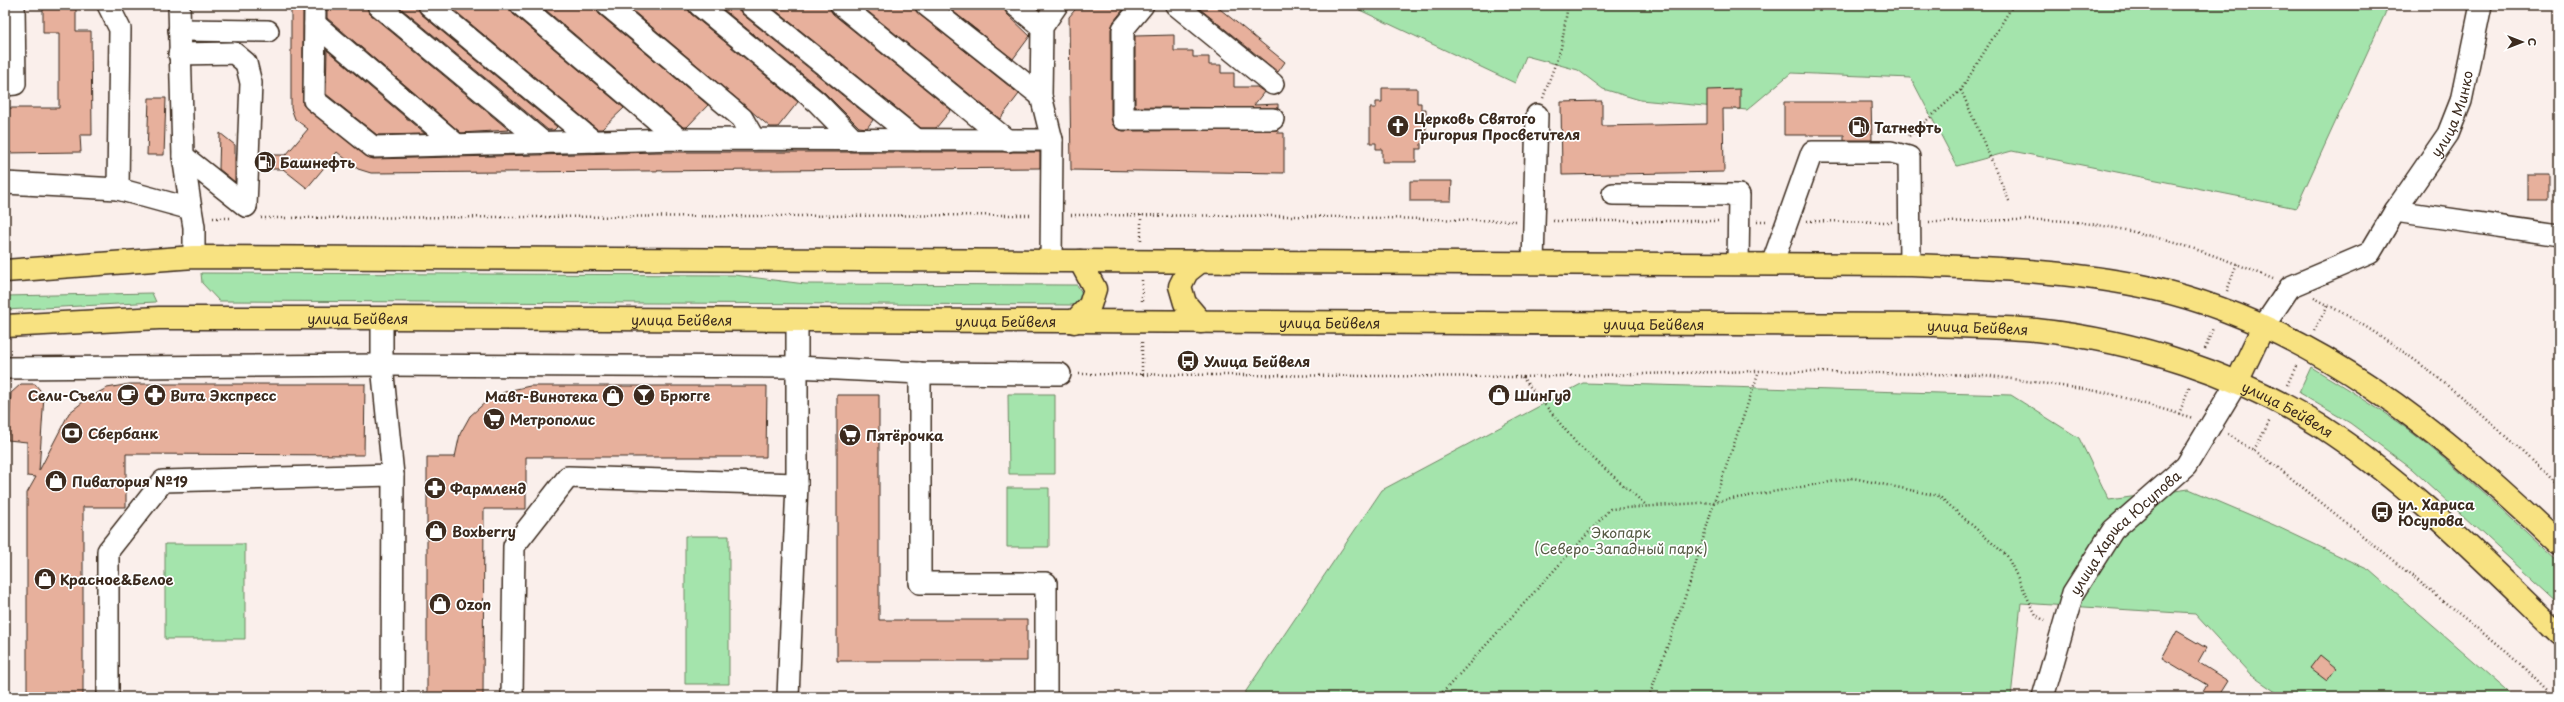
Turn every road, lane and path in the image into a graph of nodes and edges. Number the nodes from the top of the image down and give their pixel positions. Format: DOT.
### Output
graph roads {
  1 [pos="14,5"];
  2 [pos="108,5"];
  3 [pos="178,5"];
  4 [pos="378,5"];
  5 [pos="429,5"];
  6 [pos="521,5"];
  7 [pos="607,5"];
  8 [pos="699,5"];
  9 [pos="750,5"];
  10 [pos="840,5"];
  11 [pos="926,5"];
  12 [pos="1015,5"];
  13 [pos="1057,5"];
  14 [pos="1143,5"];
  15 [pos="1176,5"];
  16 [pos="1568,5"];
  17 [pos="2014,5"];
  18 [pos="2481,5"];
  19 [pos="315,14"];
  20 [pos="1042,27"];
  21 [pos="179,30"];
  22 [pos="268,31"];
  23 [pos="179,54"];
  24 [pos="1273,84"];
  25 [pos="5,85"];
  26 [pos="1961,90"];
  27 [pos="1041,96"];
  28 [pos="1537,115"];
  29 [pos="1274,118"];
  30 [pos="680,139"];
  31 [pos="754,139"];
  32 [pos="854,140"];
  33 [pos="917,140"];
  34 [pos="1052,140"];
  35 [pos="593,141"];
  36 [pos="1008,141"];
  37 [pos="544,142"];
  38 [pos="457,145"];
  39 [pos="1891,152"];
  40 [pos="183,156"];
  41 [pos="5,183"];
  42 [pos="118,189"];
  43 [pos="1613,194"];
  44 [pos="2010,203"];
  45 [pos="192,209"];
  46 [pos="2395,211"];
  47 [pos="1141,215"];
  48 [pos="2559,236"];
  49 [pos="194,257"];
  50 [pos="1051,261"];
  51 [pos="1080,261"];
  52 [pos="1142,261"];
  53 [pos="1201,261"];
  54 [pos="1533,263"];
  55 [pos="1738,264"];
  56 [pos="1772,264"];
  57 [pos="2237,264"];
  58 [pos="1910,265"];
  59 [pos="5,271"];
  60 [pos="2328,305"];
  61 [pos="2221,309"];
  62 [pos="382,318"];
  63 [pos="797,320"];
  64 [pos="1142,321"];
  65 [pos="1074,322"];
  66 [pos="1201,322"];
  67 [pos="5,326"];
  68 [pos="2263,327"];
  69 [pos="2306,347"];
  70 [pos="382,365"];
  71 [pos="2197,367"];
  72 [pos="5,368"];
  73 [pos="796,368"];
  74 [pos="1759,371"];
  75 [pos="920,373"];
  76 [pos="1060,374"];
  77 [pos="1142,374"];
  78 [pos="1522,377"];
  79 [pos="2237,382"];
  80 [pos="2278,402"];
  81 [pos="2179,414"];
  82 [pos="2211,423"];
  83 [pos="2254,451"];
  84 [pos="393,475"];
  85 [pos="797,484"];
  86 [pos="1714,502"];
  87 [pos="1647,506"];
  88 [pos="2559,544"];
  89 [pos="2061,631"];
  90 [pos="2559,633"];
  91 [pos="108,697"];
  92 [pos="392,697"];
  93 [pos="512,697"];
  94 [pos="788,697"];
  95 [pos="1046,697"];
  96 [pos="1436,697"];
  97 [pos="1648,697"];
  98 [pos="2043,697"];
  99 [pos="2554,697"];
  1 -- 25 [label="street"];
  2 -- 42 [label="street"];
  3 -- 21 [label="street"];
  4 -- 37 [label="street"];
  5 -- 35 [label="street"];
  6 -- 30 [label="street"];
  7 -- 31 [label="street"];
  8 -- 32 [label="street"];
  9 -- 33 [label="street"];
  10 -- 36 [label="street"];
  11 -- 27 [label="street"];
  12 -- 20 [label="street"];
  13 -- 20 [label="street"];
  14 -- 29 [label="street"];
  15 -- 24 [label="street"];
  16 -- 28 [label="path"];
  17 -- 26 [label="path"];
  18 -- 46 [label="street, улица Минко"];
  19 -- 38 [label="street"];
  19 -- 38 [label="street"];
  20 -- 27 [label="street"];
  21 -- 22 [label="street"];
  21 -- 23 [label="street"];
  23 -- 40 [label="street"];
  23 -- 40 [label="street"];
  26 -- 39 [label="path"];
  26 -- 44 [label="path"];
  27 -- 34 [label="street"];
  28 -- 54 [label="street"];
  30 -- 31 [label="street"];
  30 -- 35 [label="street"];
  31 -- 32 [label="street"];
  32 -- 33 [label="street"];
  33 -- 36 [label="street"];
  34 -- 36 [label="street"];
  34 -- 50 [label="street"];
  35 -- 37 [label="street"];
  37 -- 38 [label="street"];
  39 -- 56 [label="street"];
  39 -- 58 [label="street"];
  40 -- 45 [label="street"];
  41 -- 42 [label="street"];
  42 -- 45 [label="street"];
  43 -- 55 [label="street"];
  45 -- 49 [label="street"];
  46 -- 48 [label="street"];
  46 -- 68 [label="street, улица Минко"];
  47 -- 52 [label="path"];
  49 -- 50 [label="main road"];
  49 -- 59 [label="main road"];
  50 -- 51 [label="main road"];
  51 -- 52 [label="main road"];
  51 -- 65 [label="main road"];
  52 -- 53 [label="main road"];
  52 -- 64 [label="path"];
  53 -- 54 [label="main road"];
  53 -- 66 [label="main road"];
  54 -- 55 [label="main road"];
  55 -- 56 [label="main road"];
  56 -- 58 [label="main road"];
  57 -- 61 [label="path"];
  58 -- 61 [label="main road"];
  60 -- 69 [label="path"];
  61 -- 68 [label="main road"];
  61 -- 71 [label="path"];
  62 -- 63 [label="main road, улица Бейвеля"];
  62 -- 67 [label="main road, улица Бейвеля"];
  62 -- 70 [label="street"];
  63 -- 65 [label="main road, улица Бейвеля"];
  63 -- 73 [label="street"];
  64 -- 65 [label="main road, улица Бейвеля"];
  64 -- 66 [label="main road, улица Бейвеля"];
  64 -- 77 [label="path"];
  66 -- 71 [label="main road, улица Бейвеля"];
  68 -- 69 [label="main road"];
  68 -- 79 [label="main road"];
  69 -- 80 [label="path"];
  69 -- 88 [label="main road"];
  70 -- 72 [label="street"];
  70 -- 73 [label="street"];
  70 -- 84 [label="street"];
  71 -- 79 [label="main road, улица Бейвеля"];
  71 -- 81 [label="path"];
  73 -- 75 [label="street"];
  73 -- 85 [label="street"];
  74 -- 78 [label="path"];
  74 -- 81 [label="path"];
  74 -- 86 [label="path"];
  75 -- 76 [label="street"];
  75 -- 95 [label="street"];
  76 -- 77 [label="path"];
  77 -- 78 [label="path"];
  78 -- 87 [label="path"];
  79 -- 80 [label="main road, улица Бейвеля"];
  79 -- 82 [label="street, улица Хариса Юсупова"];
  80 -- 83 [label="path"];
  80 -- 90 [label="main road, улица Бейвеля"];
  81 -- 82 [label="path"];
  82 -- 83 [label="path"];
  82 -- 89 [label="street, улица Хариса Юсупова"];
  83 -- 99 [label="path"];
  84 -- 91 [label="street"];
  84 -- 92 [label="street"];
  85 -- 93 [label="street"];
  85 -- 94 [label="street"];
  86 -- 87 [label="path"];
  86 -- 89 [label="path"];
  86 -- 97 [label="path"];
  87 -- 96 [label="path"];
  89 -- 98 [label="street, улица Хариса Юсупова"];
}
